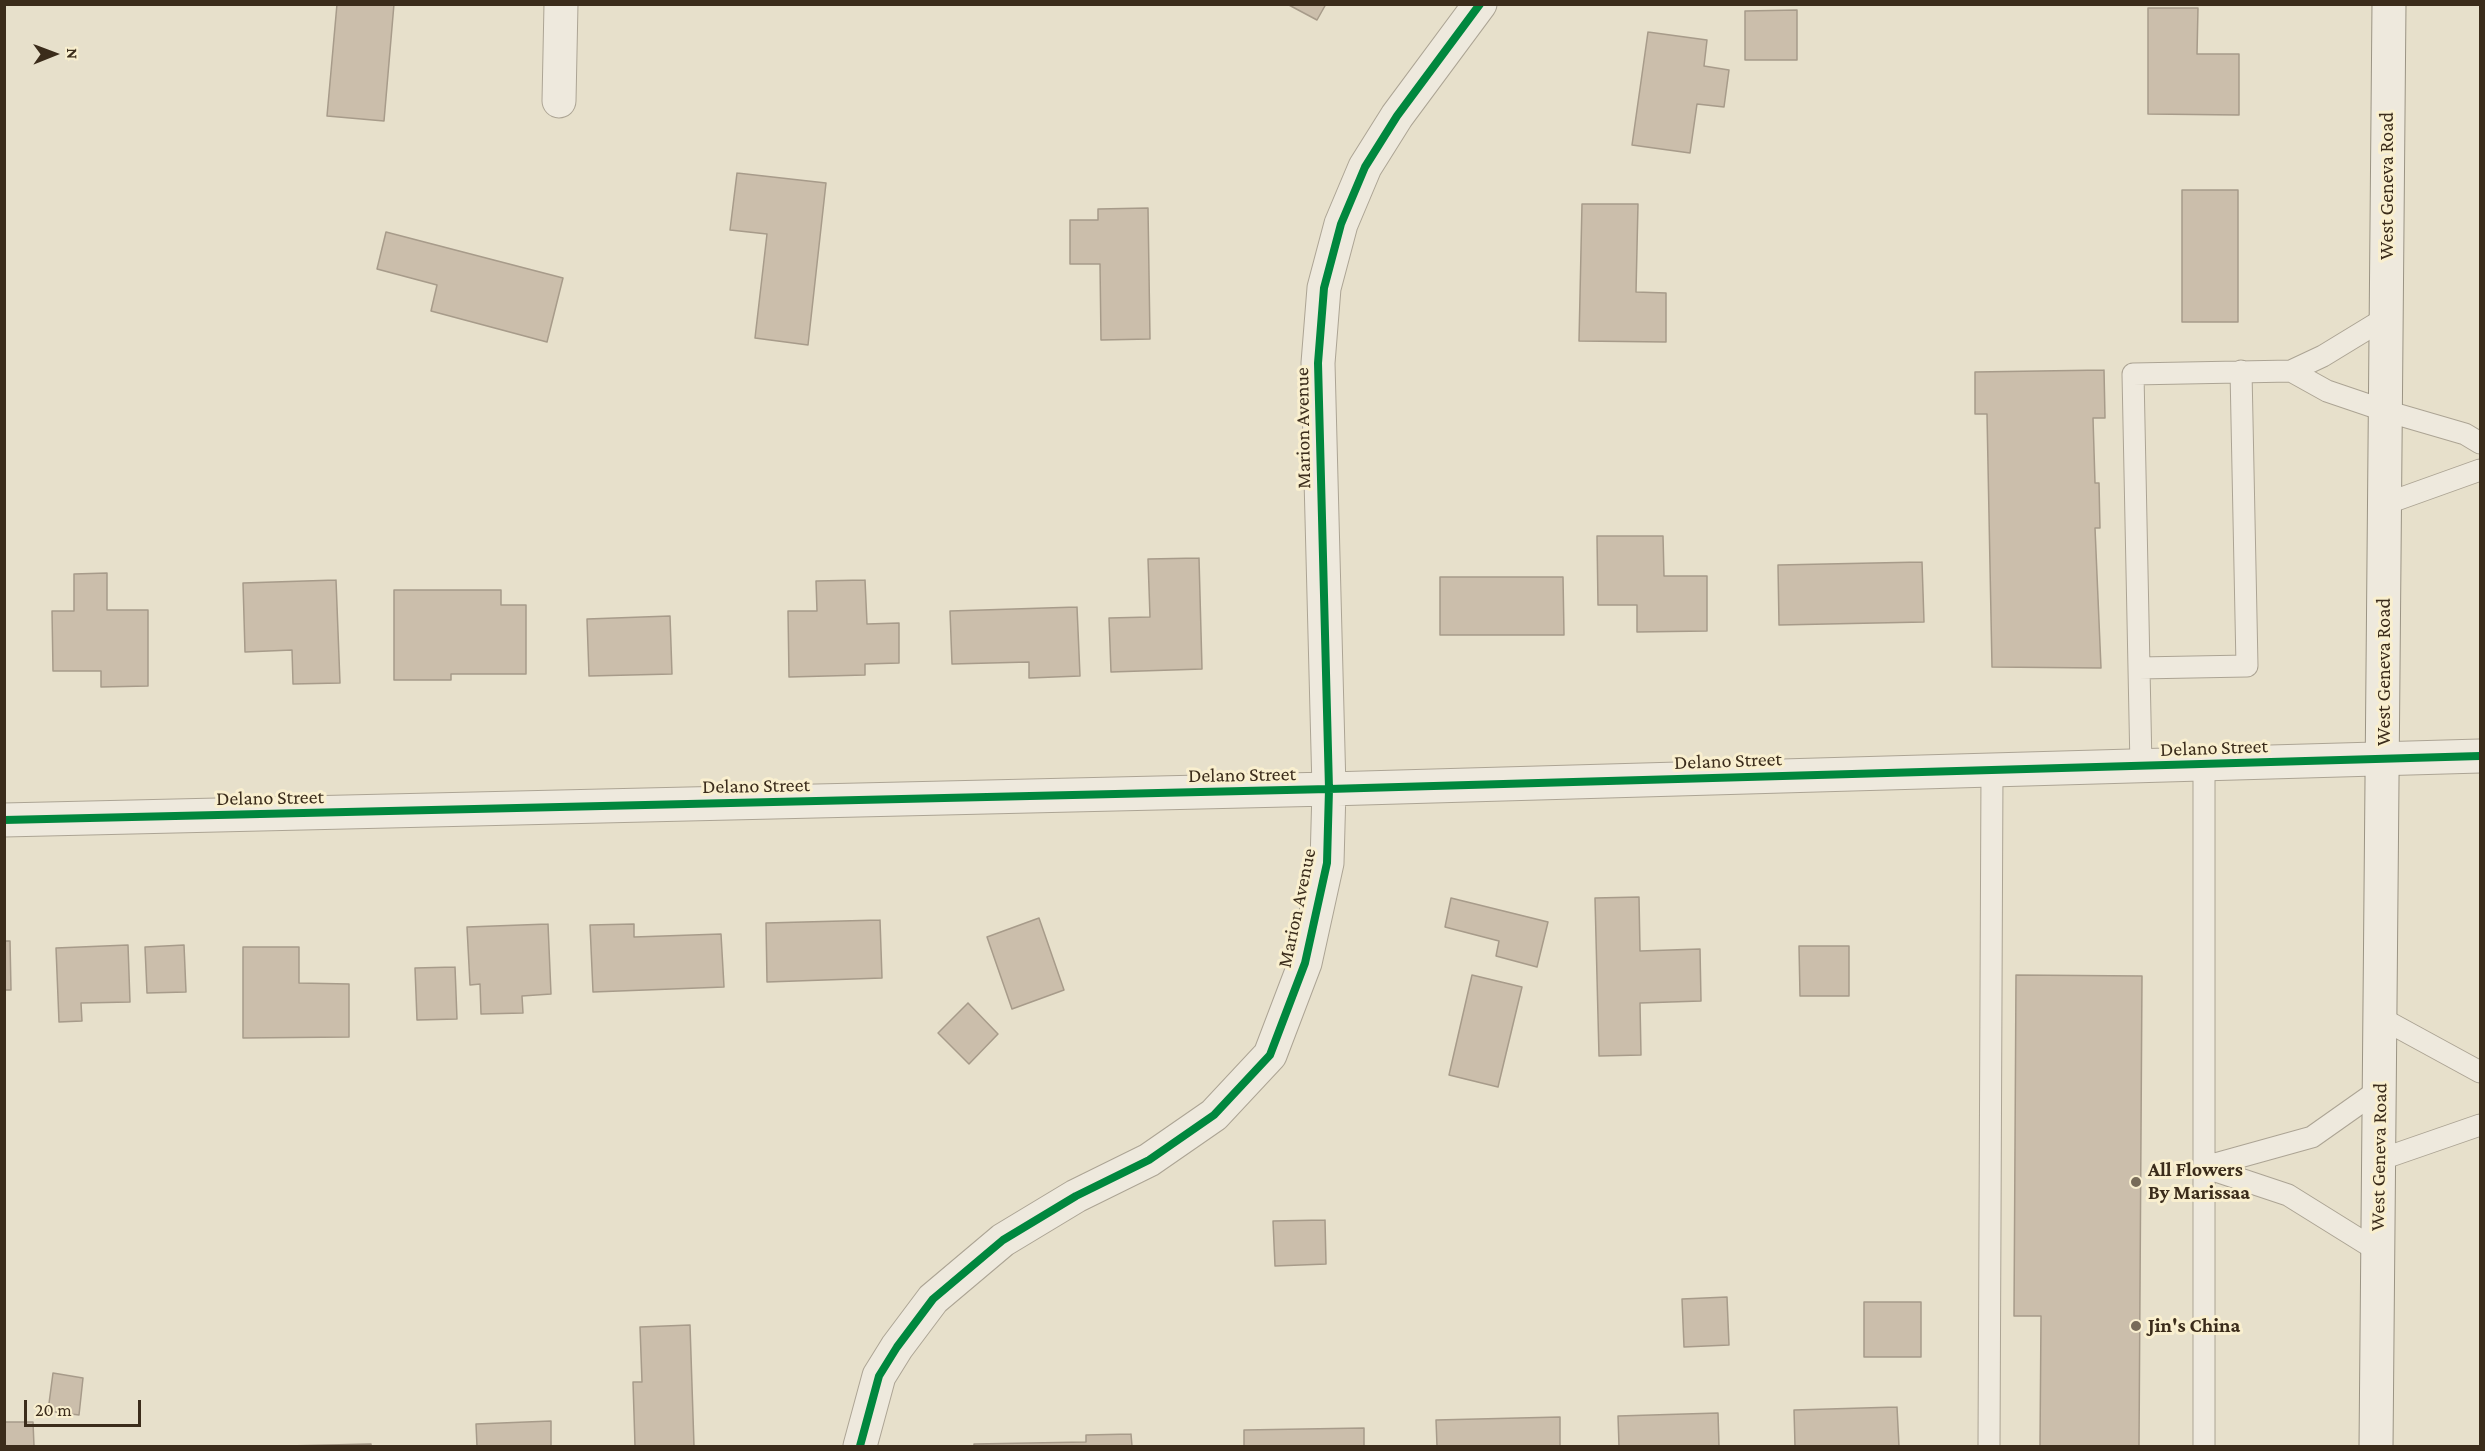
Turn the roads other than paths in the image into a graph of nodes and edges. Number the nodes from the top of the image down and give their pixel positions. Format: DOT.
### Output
graph roads {
  1 [pos="561,4"];
  2 [pos="1479,4"];
  3 [pos="2389,4"];
  4 [pos="559,101"];
  5 [pos="2387,317"];
  6 [pos="2291,370"];
  7 [pos="2241,371"];
  8 [pos="2386,411"];
  9 [pos="2481,443"];
  10 [pos="2481,470"];
  11 [pos="2385,504"];
  12 [pos="2139,668"];
  13 [pos="2481,756"];
  14 [pos="2383,759"];
  15 [pos="2204,765"];
  16 [pos="2141,766"];
  17 [pos="1992,771"];
  18 [pos="1329,789"];
  19 [pos="4,820"];
  20 [pos="2381,1018"];
  21 [pos="2481,1072"];
  22 [pos="2380,1089"];
  23 [pos="2481,1125"];
  24 [pos="2379,1160"];
  25 [pos="2204,1167"];
  26 [pos="2378,1251"];
  27 [pos="860,1446"];
  28 [pos="1989,1446"];
  29 [pos="2204,1446"];
  30 [pos="2376,1446"];
  1 -- 4 [label="street"];
  2 -- 18 [label="street, Marion Avenue"];
  3 -- 5 [label="street, West Geneva Road"];
  5 -- 6 [label="lane"];
  5 -- 8 [label="street, West Geneva Road"];
  6 -- 7 [label="lane"];
  6 -- 8 [label="lane"];
  7 -- 12 [label="lane"];
  7 -- 12 [label="lane"];
  8 -- 9 [label="lane"];
  8 -- 11 [label="street, West Geneva Road"];
  10 -- 11 [label="lane"];
  11 -- 14 [label="street, West Geneva Road"];
  12 -- 16 [label="lane"];
  13 -- 14 [label="street, Delano Street"];
  14 -- 15 [label="street, Delano Street"];
  14 -- 20 [label="street, West Geneva Road"];
  15 -- 16 [label="street, Delano Street"];
  15 -- 25 [label="lane"];
  16 -- 17 [label="street, Delano Street"];
  17 -- 18 [label="street, Delano Street"];
  17 -- 28 [label="lane"];
  18 -- 19 [label="street, Delano Street"];
  18 -- 27 [label="street, Marion Avenue"];
  20 -- 21 [label="lane"];
  20 -- 22 [label="street, West Geneva Road"];
  22 -- 24 [label="street, West Geneva Road"];
  22 -- 25 [label="lane"];
  23 -- 24 [label="lane"];
  24 -- 26 [label="street, West Geneva Road"];
  25 -- 26 [label="lane"];
  25 -- 29 [label="lane"];
  26 -- 30 [label="street, West Geneva Road"];
}
